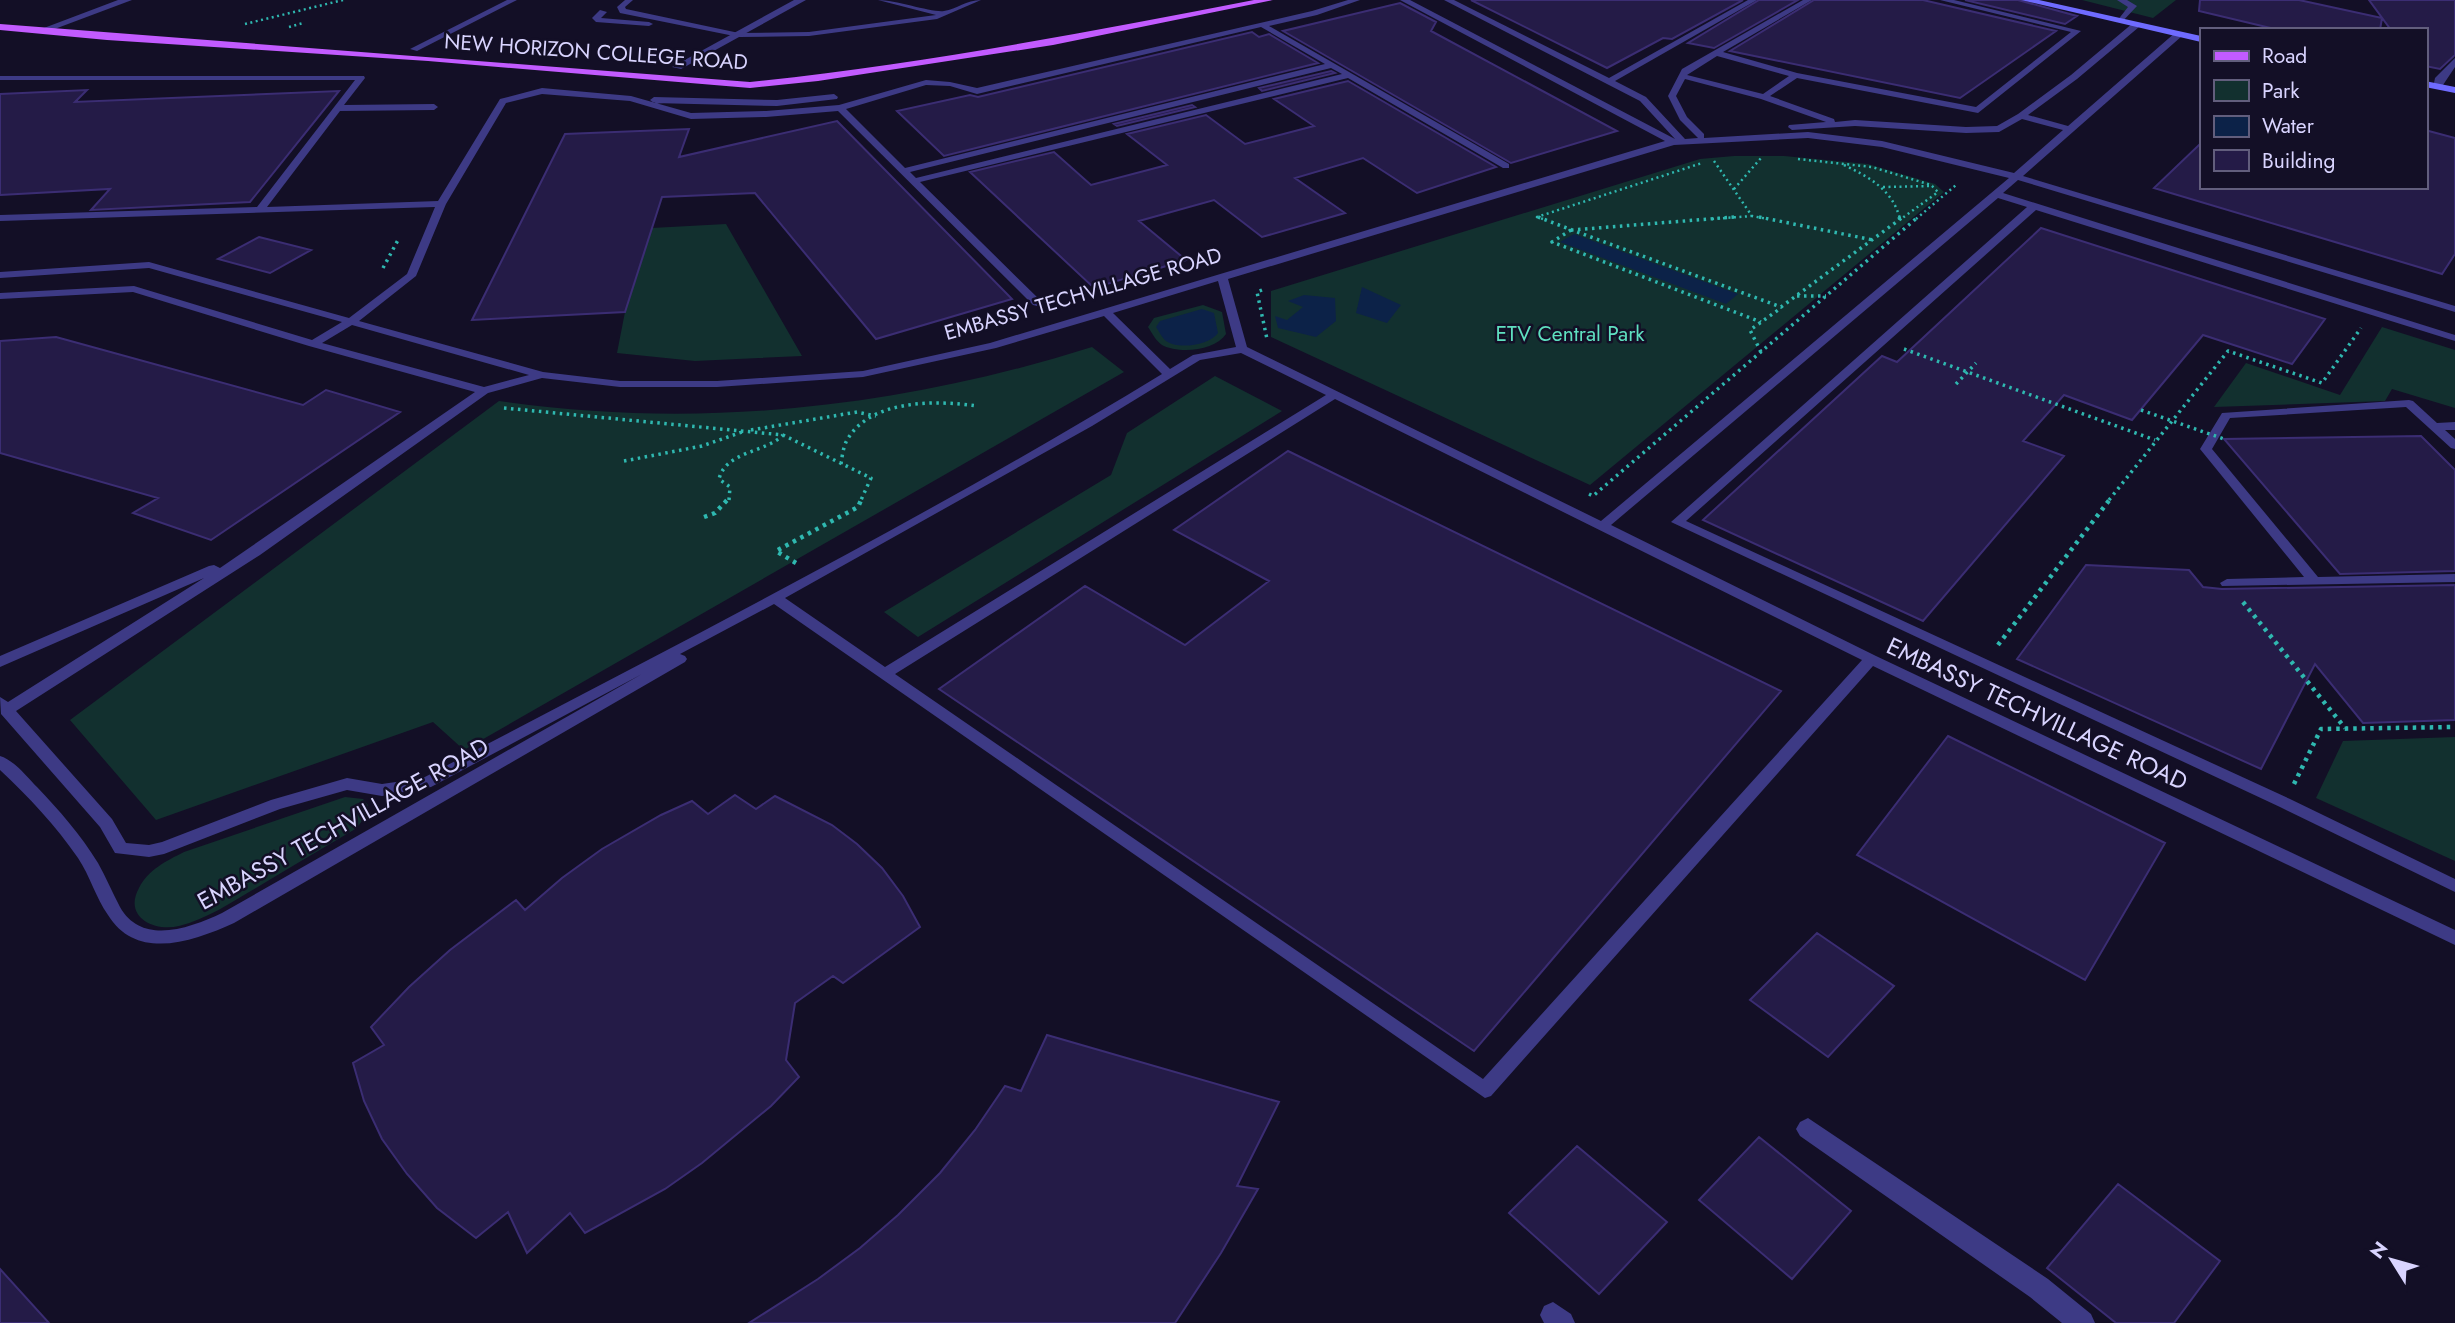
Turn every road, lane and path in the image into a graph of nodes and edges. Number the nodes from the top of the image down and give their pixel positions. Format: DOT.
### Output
graph roads {
  1 [pos="127,0"];
  2 [pos="343,0"];
  3 [pos="513,0"];
  4 [pos="629,0"];
  5 [pos="801,0"];
  6 [pos="882,0"];
  7 [pos="909,0"];
  8 [pos="977,0"];
  9 [pos="1213,0"];
  10 [pos="1268,0"];
  11 [pos="1356,0"];
  12 [pos="1404,0"];
  13 [pos="1448,0"];
  14 [pos="1753,0"];
  15 [pos="1808,0"];
  16 [pos="1944,0"];
  17 [pos="2026,0"];
  18 [pos="2121,0"];
  19 [pos="936,6"];
  20 [pos="603,12"];
  21 [pos="944,14"];
  22 [pos="0,21"];
  23 [pos="2121,22"];
  24 [pos="1261,24"];
  25 [pos="239,25"];
  26 [pos="2136,25"];
  27 [pos="53,26"];
  28 [pos="696,26"];
  29 [pos="0,27"];
  30 [pos="41,31"];
  31 [pos="2179,34"];
  32 [pos="739,35"];
  33 [pos="2200,39"];
  34 [pos="414,49"];
  35 [pos="1716,53"];
  36 [pos="2455,61"];
  37 [pos="1332,65"];
  38 [pos="677,67"];
  39 [pos="701,69"];
  40 [pos="737,72"];
  41 [pos="762,72"];
  42 [pos="750,73"];
  43 [pos="1349,75"];
  44 [pos="1796,75"];
  45 [pos="1681,76"];
  46 [pos="0,78"];
  47 [pos="1609,81"];
  48 [pos="2431,85"];
  49 [pos="2455,90"];
  50 [pos="834,97"];
  51 [pos="1764,97"];
  52 [pos="631,99"];
  53 [pos="434,107"];
  54 [pos="338,108"];
  55 [pos="840,108"];
  56 [pos="2021,116"];
  57 [pos="1835,122"];
  58 [pos="2068,129"];
  59 [pos="1701,136"];
  60 [pos="1682,141"];
  61 [pos="1761,158"];
  62 [pos="1749,159"];
  63 [pos="1773,159"];
  64 [pos="1797,159"];
  65 [pos="1867,159"];
  66 [pos="1726,160"];
  67 [pos="1714,161"];
  68 [pos="1839,162"];
  69 [pos="1506,166"];
  70 [pos="1892,167"];
  71 [pos="903,171"];
  72 [pos="2014,176"];
  73 [pos="914,181"];
  74 [pos="1943,181"];
  75 [pos="1956,185"];
  76 [pos="1934,186"];
  77 [pos="1882,187"];
  78 [pos="1734,189"];
  79 [pos="1995,195"];
  80 [pos="441,204"];
  81 [pos="2034,206"];
  82 [pos="259,211"];
  83 [pos="1752,216"];
  84 [pos="0,218"];
  85 [pos="1900,221"];
  86 [pos="1572,230"];
  87 [pos="398,240"];
  88 [pos="1874,241"];
  89 [pos="0,275"];
  90 [pos="1222,276"];
  91 [pos="378,278"];
  92 [pos="1270,288"];
  93 [pos="0,296"];
  94 [pos="1797,296"];
  95 [pos="1826,296"];
  96 [pos="1037,303"];
  97 [pos="1781,307"];
  98 [pos="2455,309"];
  99 [pos="1105,311"];
  100 [pos="2372,313"];
  101 [pos="352,321"];
  102 [pos="1761,322"];
  103 [pos="2455,338"];
  104 [pos="1880,341"];
  105 [pos="1268,342"];
  106 [pos="313,344"];
  107 [pos="1242,349"];
  108 [pos="1761,352"];
  109 [pos="1976,363"];
  110 [pos="1168,373"];
  111 [pos="542,375"];
  112 [pos="1956,384"];
  113 [pos="484,391"];
  114 [pos="1336,394"];
  115 [pos="469,401"];
  116 [pos="977,406"];
  117 [pos="2141,410"];
  118 [pos="876,416"];
  119 [pos="2455,426"];
  120 [pos="2434,427"];
  121 [pos="744,431"];
  122 [pos="783,435"];
  123 [pos="2224,439"];
  124 [pos="2155,440"];
  125 [pos="2455,445"];
  126 [pos="624,461"];
  127 [pos="841,464"];
  128 [pos="1581,490"];
  129 [pos="704,517"];
  130 [pos="1601,527"];
  131 [pos="255,552"];
  132 [pos="816,576"];
  133 [pos="2455,578"];
  134 [pos="2314,580"];
  135 [pos="2227,583"];
  136 [pos="775,598"];
  137 [pos="753,609"];
  138 [pos="1871,659"];
  139 [pos="0,662"];
  140 [pos="1984,664"];
  141 [pos="885,674"];
  142 [pos="3,706"];
  143 [pos="2455,727"];
  144 [pos="2346,729"];
  145 [pos="0,761"];
  146 [pos="2285,803"];
  147 [pos="2455,886"];
  148 [pos="2455,938"];
  149 [pos="1808,1129"];
  150 [pos="2082,1323"];
  1 -- 27 [label="street"];
  2 -- 25 [label="path"];
  3 -- 34 [label="lane"];
  4 -- 28 [label="lane"];
  5 -- 32 [label="street"];
  6 -- 21 [label="lane"];
  7 -- 19 [label="lane"];
  8 -- 21 [label="lane"];
  9 -- 41 [label="main road, NEW HORIZON COLLEGE ROAD"];
  10 -- 30 [label="main road, NEW HORIZON COLLEGE ROAD"];
  11 -- 24 [label="lane"];
  12 -- 60 [label="lane"];
  13 -- 47 [label="lane"];
  14 -- 47 [label="lane"];
  15 -- 35 [label="lane"];
  16 -- 44 [label="lane"];
  17 -- 23 [label="main road"];
  18 -- 23 [label="lane"];
  20 -- 28 [label="lane"];
  21 -- 32 [label="lane"];
  22 -- 27 [label="main road, NEW HORIZON COLLEGE ROAD"];
  23 -- 26 [label="main road"];
  24 -- 37 [label="lane"];
  24 -- 55 [label="lane"];
  26 -- 31 [label="main road"];
  26 -- 56 [label="lane, EMBASSY TECHVILLAGE ROAD"];
  27 -- 30 [label="street"];
  27 -- 34 [label="main road, NEW HORIZON COLLEGE ROAD"];
  28 -- 32 [label="lane"];
  29 -- 30 [label="main road, NEW HORIZON COLLEGE ROAD"];
  31 -- 33 [label="main road"];
  31 -- 58 [label="lane"];
  32 -- 38 [label="street"];
  34 -- 38 [label="main road, NEW HORIZON COLLEGE ROAD"];
  35 -- 44 [label="lane"];
  35 -- 45 [label="lane"];
  36 -- 48 [label="street"];
  37 -- 43 [label="lane"];
  37 -- 71 [label="lane"];
  38 -- 39 [label="main road, NEW HORIZON COLLEGE ROAD"];
  40 -- 42 [label="main road, NEW HORIZON COLLEGE ROAD"];
  43 -- 69 [label="lane"];
  43 -- 73 [label="lane"];
  44 -- 51 [label="lane"];
  45 -- 51 [label="lane"];
  45 -- 59 [label="lane"];
  46 -- 54 [label="lane"];
  47 -- 60 [label="lane"];
  48 -- 49 [label="main road"];
  50 -- 52 [label="lane"];
  51 -- 57 [label="lane"];
  52 -- 55 [label="lane"];
  52 -- 80 [label="lane"];
  53 -- 54 [label="lane"];
  54 -- 82 [label="lane"];
  55 -- 71 [label="lane"];
  56 -- 57 [label="lane, EMBASSY TECHVILLAGE ROAD"];
  56 -- 58 [label="lane"];
  57 -- 59 [label="lane, EMBASSY TECHVILLAGE ROAD"];
  58 -- 72 [label="lane"];
  59 -- 60 [label="lane, EMBASSY TECHVILLAGE ROAD"];
  60 -- 72 [label="lane, EMBASSY TECHVILLAGE ROAD"];
  60 -- 90 [label="lane, EMBASSY TECHVILLAGE ROAD"];
  61 -- 62 [label="path"];
  61 -- 63 [label="path"];
  61 -- 78 [label="path"];
  64 -- 68 [label="path"];
  65 -- 70 [label="path"];
  66 -- 67 [label="path"];
  67 -- 78 [label="path"];
  67 -- 86 [label="path"];
  68 -- 76 [label="path"];
  68 -- 77 [label="path"];
  71 -- 73 [label="lane"];
  72 -- 79 [label="lane"];
  72 -- 98 [label="lane, EMBASSY TECHVILLAGE ROAD"];
  73 -- 96 [label="lane"];
  74 -- 75 [label="path"];
  75 -- 79 [label="path"];
  75 -- 95 [label="path"];
  76 -- 77 [label="path"];
  76 -- 85 [label="path"];
  77 -- 85 [label="path"];
  78 -- 83 [label="path"];
  79 -- 81 [label="lane"];
  79 -- 130 [label="lane"];
  80 -- 82 [label="lane"];
  80 -- 101 [label="lane"];
  81 -- 100 [label="lane"];
  81 -- 104 [label="lane"];
  82 -- 84 [label="lane"];
  83 -- 86 [label="path"];
  83 -- 88 [label="path"];
  85 -- 88 [label="path"];
  86 -- 97 [label="path"];
  86 -- 102 [label="path"];
  87 -- 91 [label="path"];
  88 -- 94 [label="path"];
  89 -- 101 [label="lane, EMBASSY TECHVILLAGE ROAD"];
  90 -- 99 [label="lane, EMBASSY TECHVILLAGE ROAD"];
  90 -- 107 [label="lane"];
  92 -- 105 [label="path"];
  93 -- 106 [label="lane"];
  94 -- 95 [label="path"];
  94 -- 97 [label="path"];
  95 -- 108 [label="path"];
  97 -- 102 [label="path"];
  99 -- 110 [label="lane"];
  99 -- 111 [label="lane, EMBASSY TECHVILLAGE ROAD"];
  100 -- 103 [label="lane"];
  100 -- 124 [label="path"];
  101 -- 106 [label="lane"];
  101 -- 111 [label="lane, EMBASSY TECHVILLAGE ROAD"];
  102 -- 108 [label="path"];
  104 -- 124 [label="path"];
  104 -- 140 [label="lane"];
  106 -- 113 [label="lane"];
  107 -- 110 [label="lane, EMBASSY TECHVILLAGE ROAD"];
  107 -- 114 [label="lane, EMBASSY TECHVILLAGE ROAD"];
  108 -- 128 [label="path"];
  109 -- 112 [label="path, bridge"];
  110 -- 132 [label="lane, EMBASSY TECHVILLAGE ROAD"];
  111 -- 113 [label="lane"];
  113 -- 115 [label="lane"];
  114 -- 130 [label="lane, EMBASSY TECHVILLAGE ROAD"];
  114 -- 141 [label="lane"];
  115 -- 121 [label="path"];
  115 -- 131 [label="lane"];
  116 -- 118 [label="path"];
  117 -- 123 [label="path, bridge"];
  118 -- 121 [label="path"];
  118 -- 127 [label="path"];
  119 -- 120 [label="lane"];
  120 -- 125 [label="lane"];
  120 -- 134 [label="lane"];
  121 -- 122 [label="path"];
  121 -- 126 [label="path"];
  122 -- 127 [label="path"];
  122 -- 129 [label="path"];
  124 -- 140 [label="path"];
  127 -- 132 [label="path"];
  130 -- 138 [label="lane, EMBASSY TECHVILLAGE ROAD"];
  131 -- 139 [label="lane"];
  131 -- 142 [label="lane"];
  132 -- 136 [label="lane, EMBASSY TECHVILLAGE ROAD"];
  133 -- 134 [label="lane"];
  134 -- 135 [label="lane"];
  135 -- 144 [label="path"];
  136 -- 137 [label="lane, EMBASSY TECHVILLAGE ROAD"];
  136 -- 141 [label="lane"];
  137 -- 142 [label="lane, EMBASSY TECHVILLAGE ROAD"];
  137 -- 145 [label="lane, EMBASSY TECHVILLAGE ROAD"];
  138 -- 141 [label="lane"];
  138 -- 148 [label="lane, EMBASSY TECHVILLAGE ROAD"];
  140 -- 146 [label="lane"];
  143 -- 144 [label="path"];
  144 -- 146 [label="path"];
  146 -- 147 [label="lane"];
  149 -- 150 [label="street"];
}
